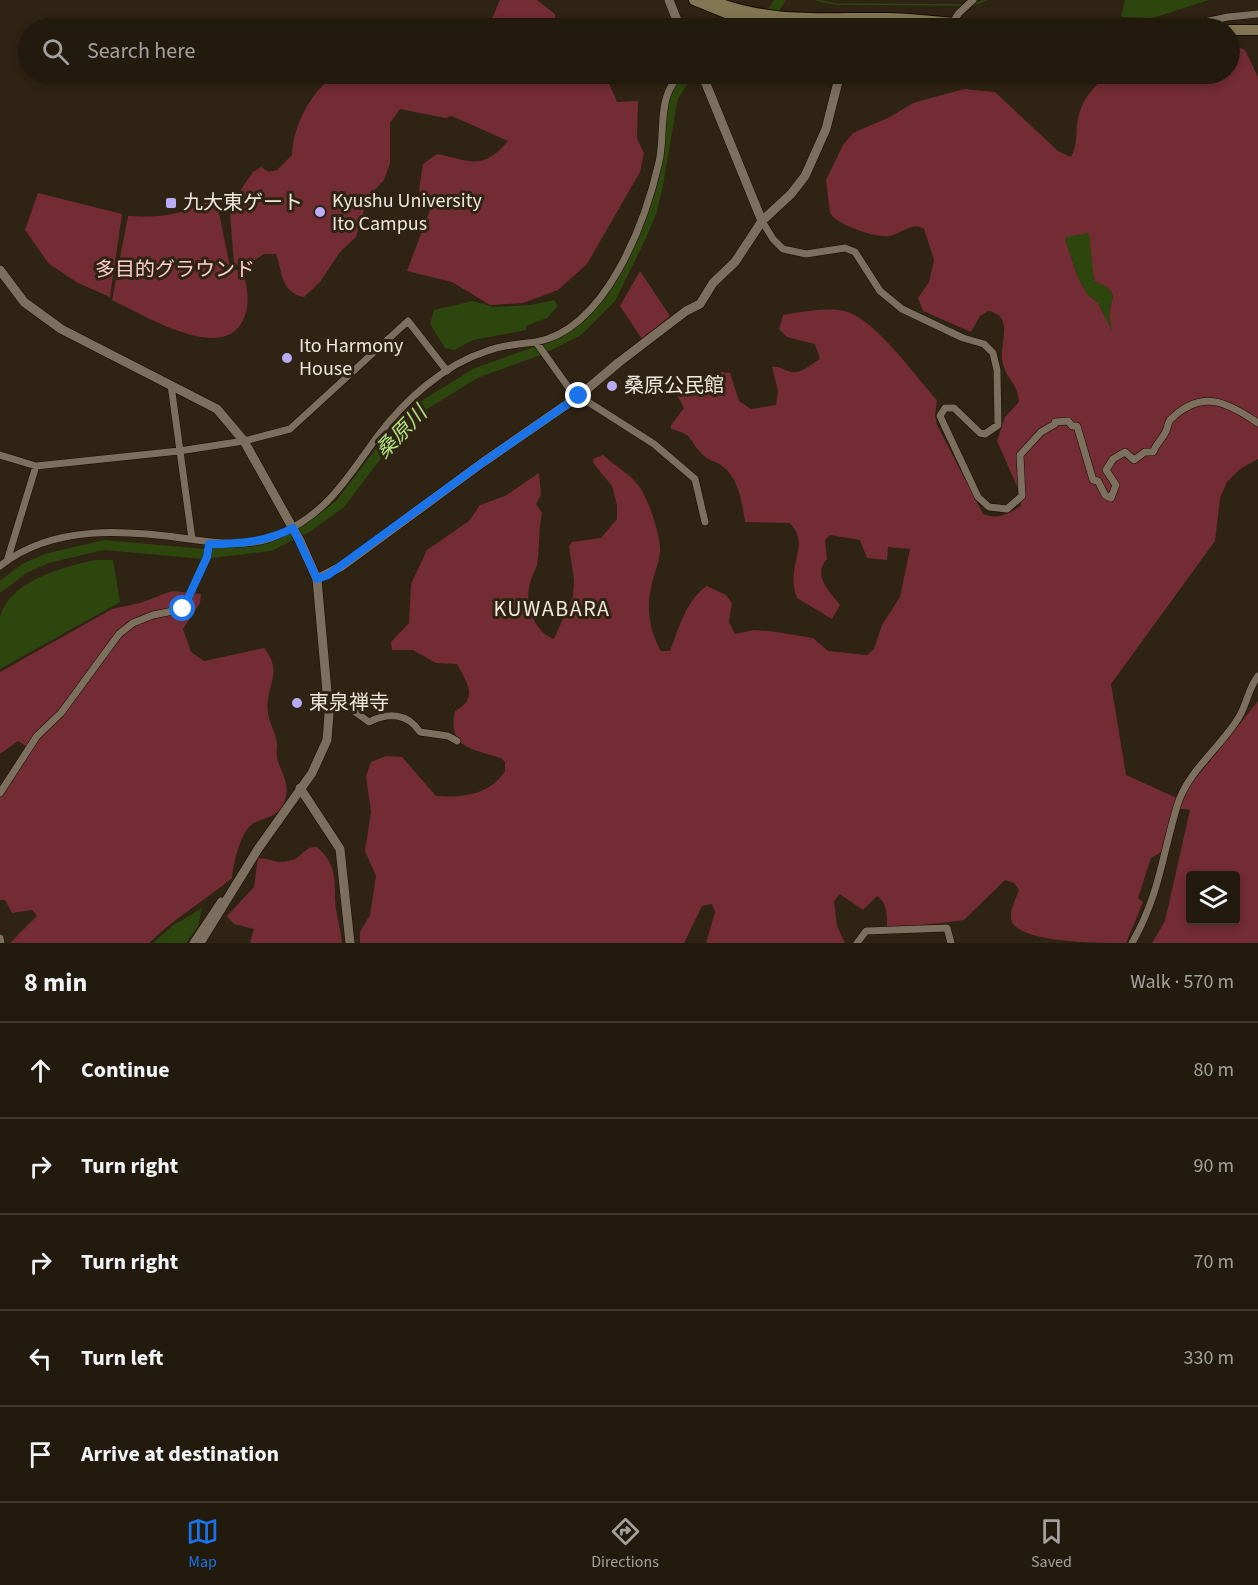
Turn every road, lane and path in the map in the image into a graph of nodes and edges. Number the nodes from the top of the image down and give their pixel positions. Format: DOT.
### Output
graph roads {
  1 [pos="669,0"];
  2 [pos="694,0"];
  3 [pos="711,0"];
  4 [pos="973,0"];
  5 [pos="1258,14"];
  6 [pos="676,18"];
  7 [pos="739,18"];
  8 [pos="768,18"];
  9 [pos="956,18"];
  10 [pos="1220,18"];
  11 [pos="1240,30"];
  12 [pos="1258,30"];
  13 [pos="673,84"];
  14 [pos="706,84"];
  15 [pos="837,84"];
  16 [pos="762,221"];
  17 [pos="0,270"];
  18 [pos="537,344"];
  19 [pos="447,371"];
  20 [pos="171,385"];
  21 [pos="579,396"];
  22 [pos="1258,423"];
  23 [pos="244,441"];
  24 [pos="179,451"];
  25 [pos="0,455"];
  26 [pos="36,466"];
  27 [pos="705,522"];
  28 [pos="293,528"];
  29 [pos="192,539"];
  30 [pos="209,544"];
  31 [pos="7,561"];
  32 [pos="0,566"];
  33 [pos="317,579"];
  34 [pos="1258,676"];
  35 [pos="327,691"];
  36 [pos="456,741"];
  37 [pos="300,788"];
  38 [pos="0,793"];
  39 [pos="248,863"];
  40 [pos="0,938"];
  41 [pos="1,943"];
  42 [pos="192,943"];
  43 [pos="200,943"];
  44 [pos="350,943"];
  45 [pos="857,943"];
  46 [pos="951,943"];
  47 [pos="1132,943"];
  1 -- 6 [label="street"];
  2 -- 7 [label="main road"];
  3 -- 8 [label="main road"];
  4 -- 9 [label="street"];
  5 -- 10 [label="street"];
  11 -- 12 [label="main road"];
  13 -- 18 [label="street"];
  14 -- 16 [label="street"];
  15 -- 16 [label="street"];
  16 -- 21 [label="street"];
  16 -- 22 [label="street"];
  17 -- 20 [label="street"];
  18 -- 19 [label="street"];
  18 -- 21 [label="street"];
  19 -- 23 [label="street"];
  19 -- 28 [label="street"];
  20 -- 23 [label="street"];
  20 -- 24 [label="street"];
  21 -- 27 [label="street"];
  21 -- 33 [label="street"];
  23 -- 24 [label="street"];
  23 -- 28 [label="street"];
  24 -- 26 [label="street"];
  24 -- 29 [label="street"];
  25 -- 26 [label="street"];
  26 -- 31 [label="street"];
  28 -- 30 [label="street"];
  28 -- 33 [label="street"];
  29 -- 30 [label="street"];
  29 -- 31 [label="street"];
  30 -- 38 [label="street"];
  31 -- 32 [label="street"];
  33 -- 35 [label="street"];
  34 -- 47 [label="street"];
  35 -- 36 [label="street"];
  35 -- 37 [label="street"];
  37 -- 39 [label="street"];
  37 -- 44 [label="street"];
  39 -- 42 [label="street"];
  39 -- 43 [label="street"];
  40 -- 41 [label="street"];
  45 -- 46 [label="street"];
}
